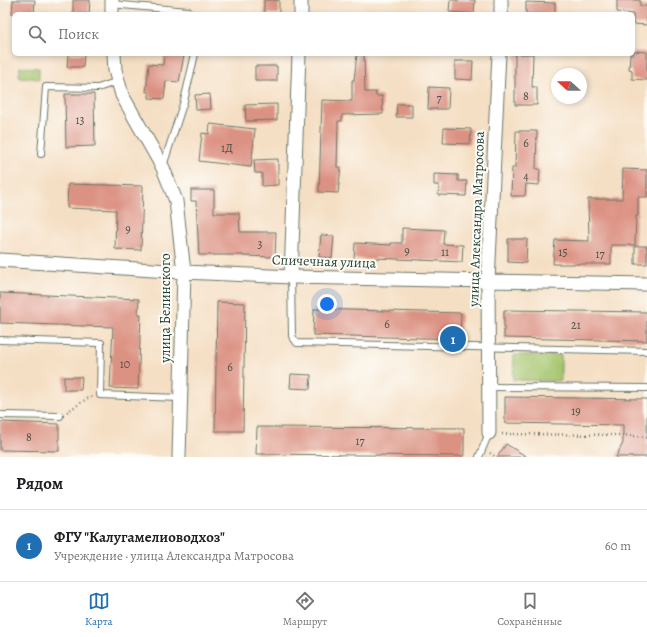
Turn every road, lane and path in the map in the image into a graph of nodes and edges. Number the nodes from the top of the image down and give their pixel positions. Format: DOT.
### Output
graph roads {
  1 [pos="501,0"];
  2 [pos="112,6"];
  3 [pos="189,12"];
  4 [pos="501,12"];
  5 [pos="114,56"];
  6 [pos="195,56"];
  7 [pos="299,56"];
  8 [pos="499,56"];
  9 [pos="118,81"];
  10 [pos="41,154"];
  11 [pos="163,168"];
  12 [pos="0,260"];
  13 [pos="184,272"];
  14 [pos="291,277"];
  15 [pos="488,281"];
  16 [pos="647,284"];
  17 [pos="0,340"];
  18 [pos="488,348"];
  19 [pos="647,351"];
  20 [pos="489,387"];
  21 [pos="647,388"];
  22 [pos="100,395"];
  23 [pos="180,398"];
  24 [pos="0,415"];
  25 [pos="60,416"];
  26 [pos="489,434"];
  27 [pos="647,437"];
  28 [pos="179,457"];
  29 [pos="479,457"];
  1 -- 4 [label="street"];
  2 -- 3 [label="lane"];
  5 -- 9 [label="street, улица Белинского"];
  6 -- 11 [label="lane"];
  7 -- 14 [label="street"];
  8 -- 15 [label="street, улица Александра Матросова"];
  9 -- 10 [label="lane"];
  9 -- 11 [label="street, улица Белинского"];
  11 -- 13 [label="street, улица Белинского"];
  12 -- 13 [label="street, Спичечная улица"];
  13 -- 14 [label="street, Спичечная улица"];
  13 -- 23 [label="street, улица Белинского"];
  14 -- 15 [label="street, Спичечная улица"];
  14 -- 18 [label="lane"];
  15 -- 16 [label="street, Спичечная улица"];
  15 -- 18 [label="street, улица Александра Матросова"];
  17 -- 22 [label="lane"];
  18 -- 19 [label="lane"];
  18 -- 20 [label="street, улица Александра Матросова"];
  20 -- 21 [label="lane"];
  20 -- 26 [label="street, улица Александра Матросова"];
  22 -- 23 [label="lane"];
  22 -- 25 [label="path"];
  23 -- 28 [label="street, улица Белинского"];
  24 -- 25 [label="lane"];
  26 -- 27 [label="path"];
  26 -- 29 [label="lane"];
}
